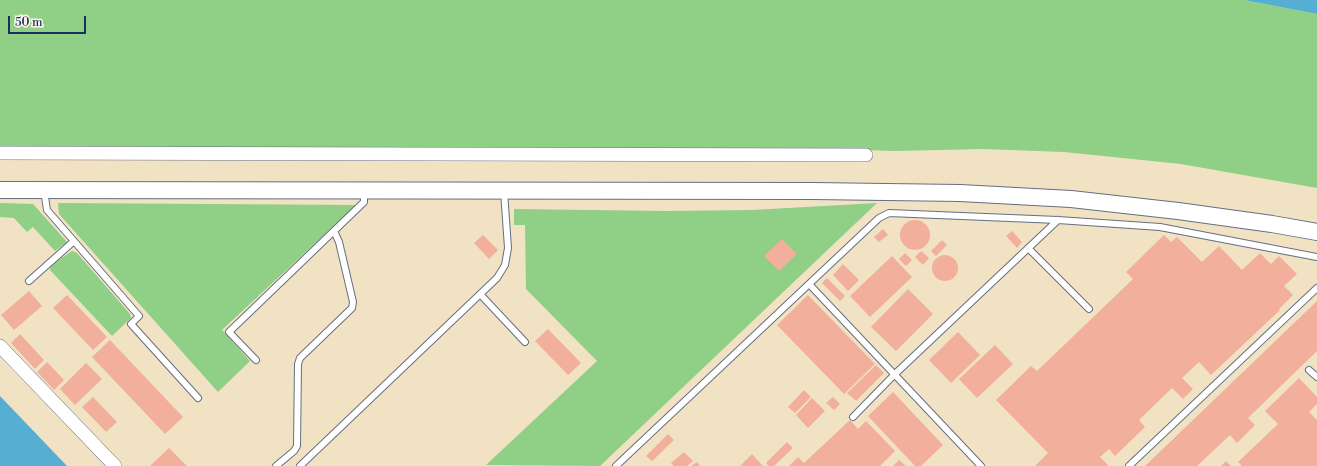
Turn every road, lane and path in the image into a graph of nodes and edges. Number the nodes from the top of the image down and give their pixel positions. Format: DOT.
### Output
graph roads {
  1 [pos="0,153"];
  2 [pos="866,155"];
  3 [pos="0,190"];
  4 [pos="44,190"];
  5 [pos="364,191"];
  6 [pos="504,191"];
  7 [pos="1058,220"];
  8 [pos="334,232"];
  9 [pos="1317,232"];
  10 [pos="74,241"];
  11 [pos="1028,248"];
  12 [pos="1317,256"];
  13 [pos="28,281"];
  14 [pos="809,284"];
  15 [pos="1317,288"];
  16 [pos="480,294"];
  17 [pos="1089,310"];
  18 [pos="525,342"];
  19 [pos="0,346"];
  20 [pos="256,360"];
  21 [pos="1309,370"];
  22 [pos="895,374"];
  23 [pos="1317,377"];
  24 [pos="198,398"];
  25 [pos="853,417"];
  26 [pos="115,466"];
  27 [pos="276,466"];
  28 [pos="300,466"];
  29 [pos="616,466"];
  30 [pos="981,466"];
  31 [pos="1128,466"];
  1 -- 2 [label="street"];
  3 -- 4 [label="street"];
  4 -- 5 [label="street"];
  4 -- 10 [label="lane"];
  5 -- 6 [label="street"];
  5 -- 8 [label="lane"];
  6 -- 9 [label="street"];
  6 -- 16 [label="lane"];
  7 -- 11 [label="lane"];
  7 -- 12 [label="lane"];
  7 -- 14 [label="lane"];
  8 -- 20 [label="lane"];
  8 -- 27 [label="lane"];
  10 -- 13 [label="lane"];
  10 -- 24 [label="lane"];
  11 -- 17 [label="lane"];
  11 -- 22 [label="lane"];
  14 -- 22 [label="lane"];
  14 -- 29 [label="lane"];
  15 -- 31 [label="lane"];
  16 -- 18 [label="lane"];
  16 -- 28 [label="lane"];
  19 -- 26 [label="street"];
  21 -- 23 [label="lane"];
  22 -- 25 [label="lane"];
  22 -- 30 [label="lane"];
}
